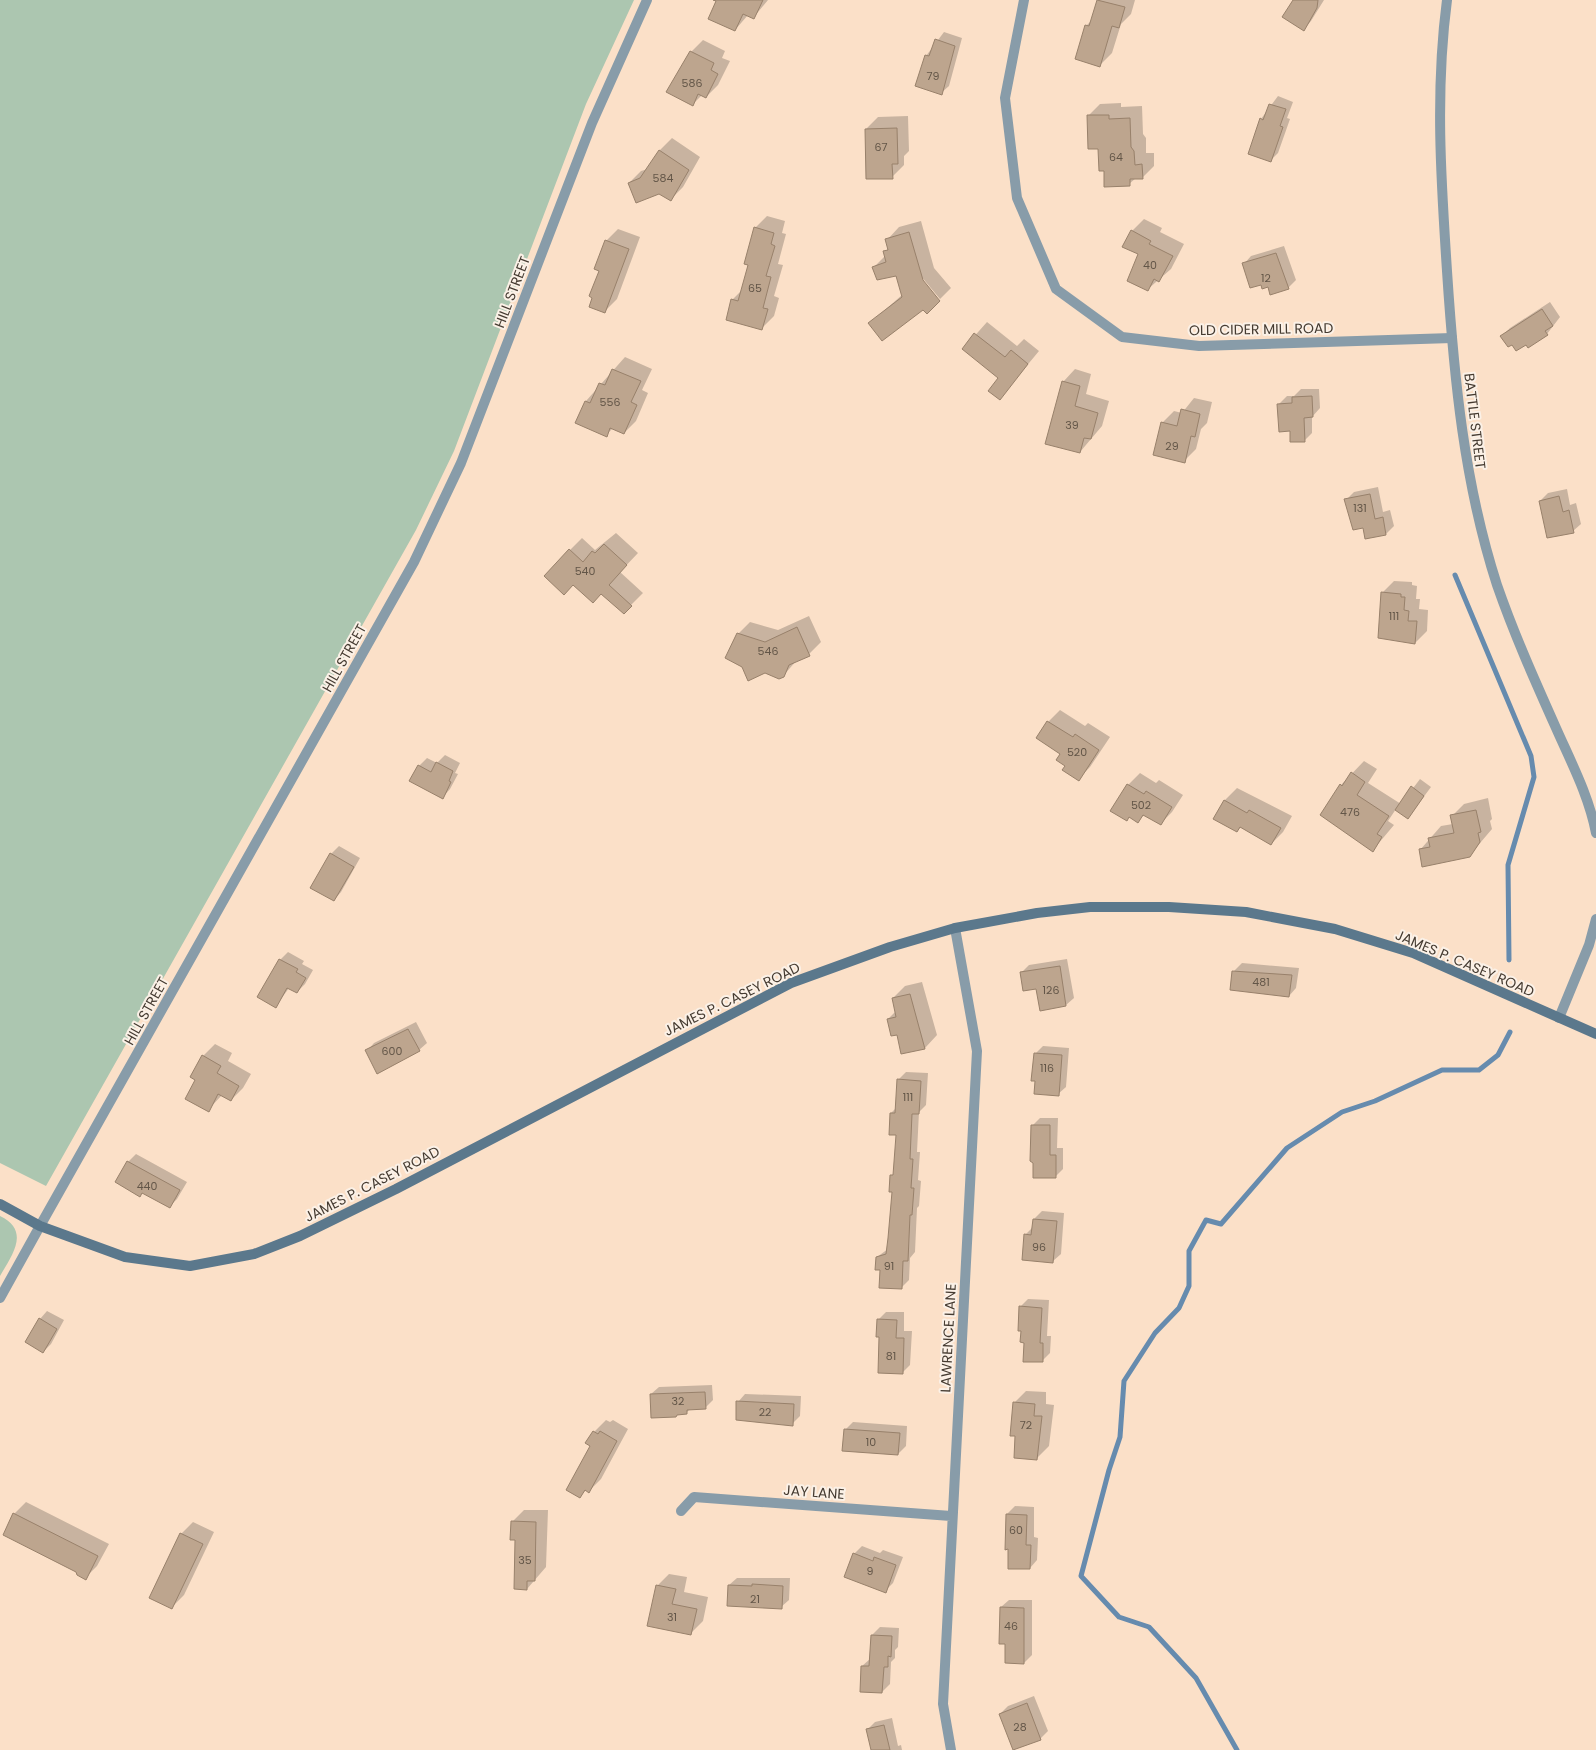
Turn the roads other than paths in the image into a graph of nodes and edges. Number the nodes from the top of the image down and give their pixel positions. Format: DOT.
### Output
graph roads {
  1 [pos="647,0"];
  2 [pos="1024,0"];
  3 [pos="1447,0"];
  4 [pos="1452,338"];
  5 [pos="1595,827"];
  6 [pos="1596,919"];
  7 [pos="954,928"];
  8 [pos="1559,1018"];
  9 [pos="1596,1034"];
  10 [pos="0,1204"];
  11 [pos="40,1226"];
  12 [pos="0,1298"];
  13 [pos="681,1511"];
  14 [pos="951,1516"];
  15 [pos="951,1750"];
  1 -- 11 [label="street, HILL STREET"];
  2 -- 4 [label="street, OLD CIDER MILL ROAD"];
  3 -- 4 [label="street, BATTLE STREET"];
  4 -- 5 [label="street, BATTLE STREET"];
  6 -- 8 [label="street"];
  7 -- 8 [label="main road, JAMES P. CASEY ROAD"];
  7 -- 11 [label="main road, JAMES P. CASEY ROAD"];
  7 -- 14 [label="street, LAWRENCE LANE"];
  8 -- 9 [label="main road, JAMES P. CASEY ROAD"];
  10 -- 11 [label="main road, JAMES P. CASEY ROAD"];
  11 -- 12 [label="street, HILL STREET"];
  13 -- 14 [label="street, JAY LANE"];
  14 -- 15 [label="street, LAWRENCE LANE"];
}
